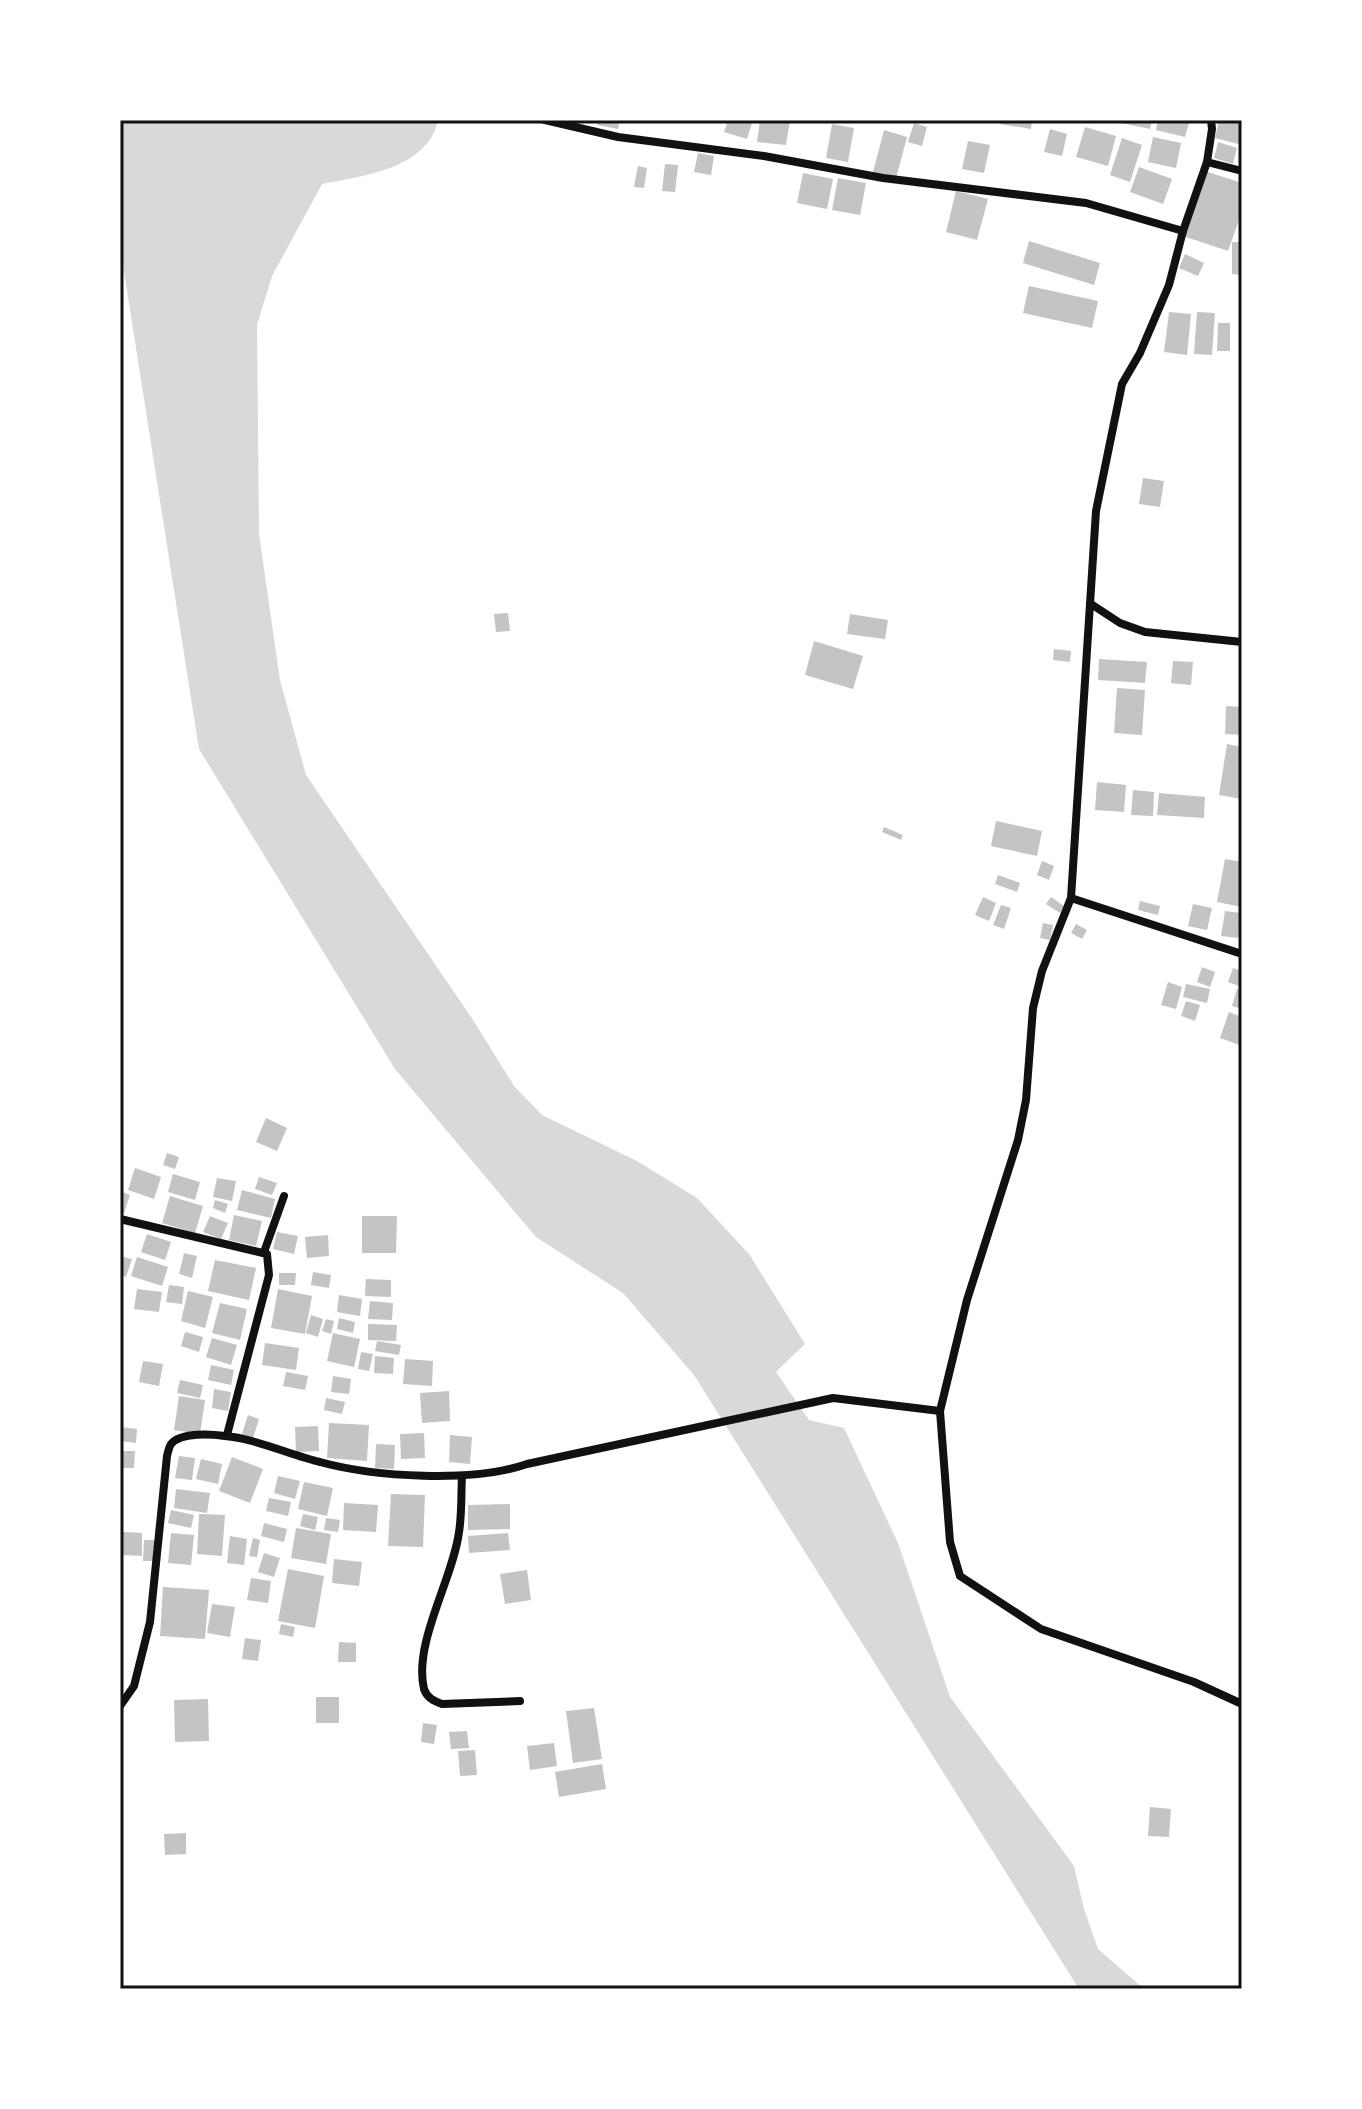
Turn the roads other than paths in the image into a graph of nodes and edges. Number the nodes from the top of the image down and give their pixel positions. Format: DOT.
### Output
graph roads {
  1 [pos="545,120"];
  2 [pos="1211,120"];
  3 [pos="1207,162"];
  4 [pos="1242,171"];
  5 [pos="1183,231"];
  6 [pos="1091,604"];
  7 [pos="1242,642"];
  8 [pos="1071,898"];
  9 [pos="1242,954"];
  10 [pos="284,1196"];
  11 [pos="120,1219"];
  12 [pos="264,1252"];
  13 [pos="940,1411"];
  14 [pos="227,1435"];
  15 [pos="462,1476"];
  16 [pos="520,1701"];
  17 [pos="1242,1704"];
  18 [pos="120,1706"];
  1 -- 5 [label="street"];
  2 -- 3 [label="street"];
  3 -- 4 [label="street"];
  3 -- 5 [label="street"];
  5 -- 6 [label="street"];
  6 -- 7 [label="street"];
  6 -- 8 [label="street"];
  8 -- 9 [label="street"];
  8 -- 13 [label="street"];
  10 -- 12 [label="street"];
  11 -- 12 [label="street"];
  12 -- 14 [label="street"];
  13 -- 15 [label="street"];
  13 -- 17 [label="street"];
  14 -- 15 [label="street"];
  14 -- 18 [label="street"];
  15 -- 16 [label="street"];
}
